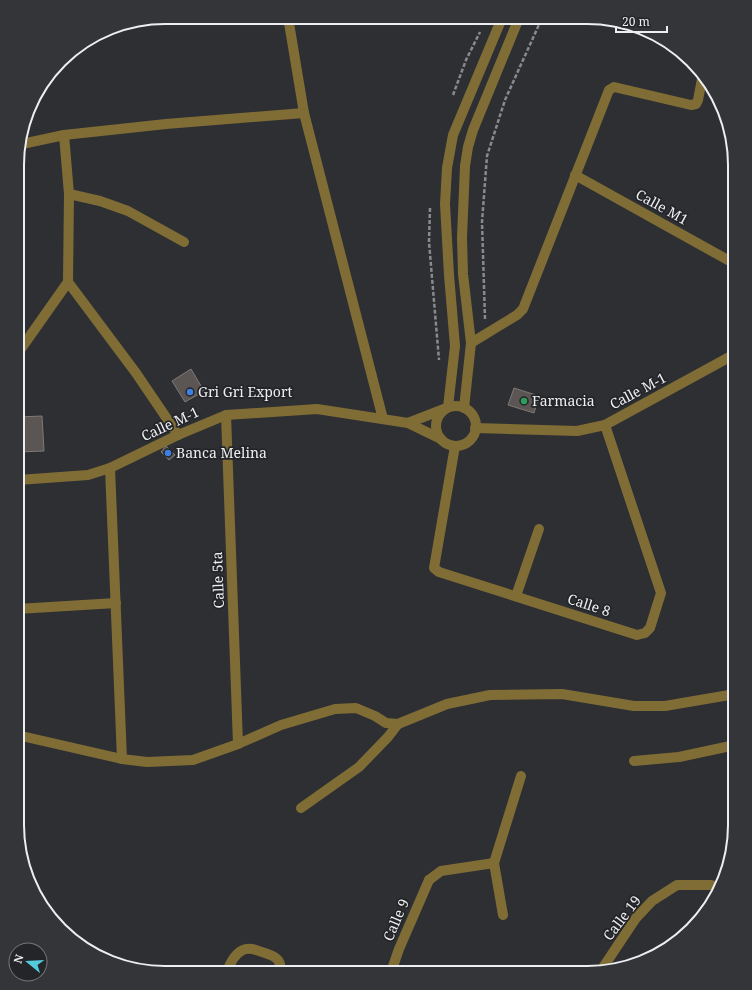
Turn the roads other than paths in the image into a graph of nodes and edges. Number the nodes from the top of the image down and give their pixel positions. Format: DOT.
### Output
graph roads {
  1 [pos="289,24"];
  2 [pos="499,24"];
  3 [pos="517,24"];
  4 [pos="701,83"];
  5 [pos="304,113"];
  6 [pos="64,135"];
  7 [pos="26,143"];
  8 [pos="575,175"];
  9 [pos="69,194"];
  10 [pos="184,242"];
  11 [pos="728,260"];
  12 [pos="68,282"];
  13 [pos="471,343"];
  14 [pos="24,344"];
  15 [pos="728,358"];
  16 [pos="446,408"];
  17 [pos="464,408"];
  18 [pos="226,415"];
  19 [pos="383,419"];
  20 [pos="408,423"];
  21 [pos="605,425"];
  22 [pos="475,428"];
  23 [pos="178,435"];
  24 [pos="441,439"];
  25 [pos="455,446"];
  26 [pos="110,468"];
  27 [pos="24,480"];
  28 [pos="538,528"];
  29 [pos="516,596"];
  30 [pos="116,603"];
  31 [pos="24,609"];
  32 [pos="728,695"];
  33 [pos="398,724"];
  34 [pos="24,738"];
  35 [pos="238,744"];
  36 [pos="728,746"];
  37 [pos="122,759"];
  38 [pos="634,761"];
  39 [pos="521,776"];
  40 [pos="301,808"];
  41 [pos="494,863"];
  42 [pos="714,886"];
  43 [pos="503,915"];
  44 [pos="605,965"];
  45 [pos="229,966"];
  46 [pos="280,966"];
  47 [pos="393,966"];
  1 -- 5 [label="street"];
  2 -- 16 [label="street"];
  3 -- 13 [label="street"];
  4 -- 8 [label="street"];
  5 -- 6 [label="street"];
  5 -- 19 [label="street"];
  6 -- 7 [label="street"];
  6 -- 9 [label="street"];
  8 -- 11 [label="street, Calle M1"];
  8 -- 13 [label="street"];
  9 -- 10 [label="street"];
  9 -- 12 [label="street"];
  12 -- 14 [label="street"];
  12 -- 23 [label="street"];
  13 -- 17 [label="street"];
  15 -- 21 [label="street, Calle M-1"];
  16 -- 17 [label="street"];
  16 -- 20 [label="street, Calle M-1"];
  16 -- 24 [label="street"];
  17 -- 22 [label="street"];
  18 -- 19 [label="street, Calle M-1"];
  18 -- 23 [label="street, Calle M-1"];
  18 -- 35 [label="street, Calle 5ta"];
  19 -- 20 [label="street, Calle M-1"];
  20 -- 24 [label="street, Calle M-1"];
  21 -- 22 [label="street, Calle M-1"];
  21 -- 29 [label="street, Calle 8"];
  22 -- 25 [label="street"];
  23 -- 26 [label="street, Calle M-1"];
  24 -- 25 [label="street"];
  25 -- 29 [label="street, Calle 8"];
  26 -- 27 [label="street, Calle M-1"];
  26 -- 30 [label="street"];
  28 -- 29 [label="street"];
  30 -- 31 [label="street"];
  30 -- 37 [label="street"];
  32 -- 33 [label="street"];
  33 -- 35 [label="street"];
  33 -- 40 [label="street"];
  34 -- 37 [label="street"];
  35 -- 37 [label="street"];
  36 -- 38 [label="street"];
  39 -- 41 [label="street"];
  41 -- 43 [label="street"];
  41 -- 47 [label="street, Calle 9"];
  42 -- 44 [label="street, Calle 19"];
  45 -- 46 [label="street"];
}
